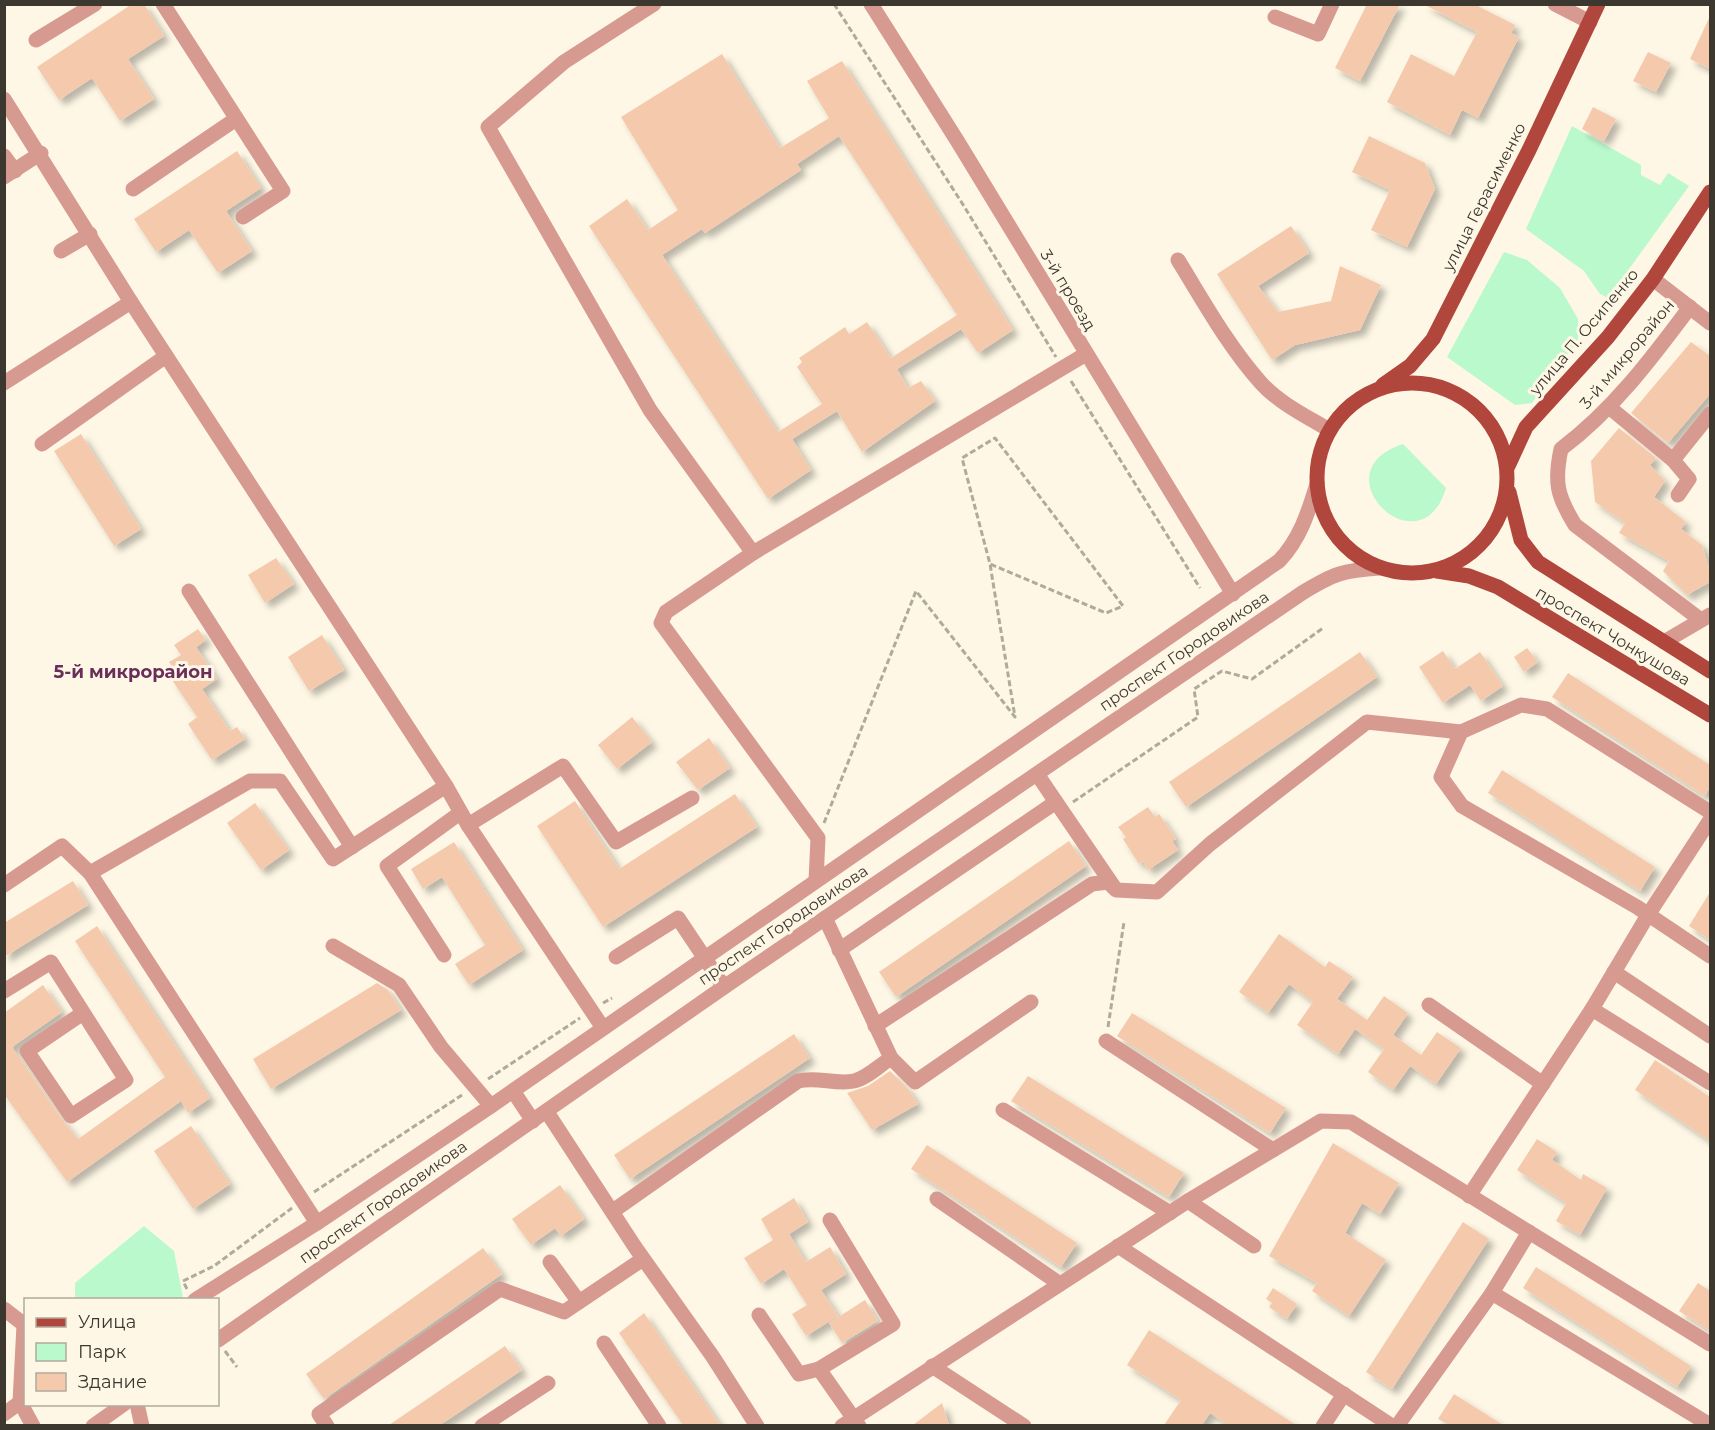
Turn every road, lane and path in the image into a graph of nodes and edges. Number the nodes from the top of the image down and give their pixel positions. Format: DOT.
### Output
graph roads {
  1 [pos="95,4"];
  2 [pos="163,4"];
  3 [pos="654,4"];
  4 [pos="834,4"];
  5 [pos="871,4"];
  6 [pos="1332,4"];
  7 [pos="1555,4"];
  8 [pos="1598,4"];
  9 [pos="1275,17"];
  10 [pos="1590,22"];
  11 [pos="36,40"];
  12 [pos="4,99"];
  13 [pos="236,119"];
  14 [pos="41,153"];
  15 [pos="7,165"];
  16 [pos="133,189"];
  17 [pos="1710,192"];
  18 [pos="243,217"];
  19 [pos="90,234"];
  20 [pos="61,251"];
  21 [pos="1178,260"];
  22 [pos="1653,279"];
  23 [pos="131,302"];
  24 [pos="1690,307"];
  25 [pos="1710,323"];
  26 [pos="1086,354"];
  27 [pos="166,356"];
  28 [pos="1063,368"];
  29 [pos="4,383"];
  30 [pos="1379,388"];
  31 [pos="1609,407"];
  32 [pos="1710,414"];
  33 [pos="1329,430"];
  34 [pos="42,444"];
  35 [pos="1673,460"];
  36 [pos="1508,473"];
  37 [pos="1317,484"];
  38 [pos="1678,495"];
  39 [pos="753,554"];
  40 [pos="990,564"];
  41 [pos="1380,568"];
  42 [pos="1435,571"];
  43 [pos="1200,588"];
  44 [pos="189,591"];
  45 [pos="1233,594"];
  46 [pos="1706,618"];
  47 [pos="1323,628"];
  48 [pos="1664,642"];
  49 [pos="1710,671"];
  50 [pos="1710,715"];
  51 [pos="1461,732"];
  52 [pos="1037,774"];
  53 [pos="446,786"];
  54 [pos="692,798"];
  55 [pos="1056,802"];
  56 [pos="1710,812"];
  57 [pos="464,819"];
  58 [pos="1710,820"];
  59 [pos="818,838"];
  60 [pos="352,847"];
  61 [pos="90,873"];
  62 [pos="816,881"];
  63 [pos="4,885"];
  64 [pos="1116,890"];
  65 [pos="1648,915"];
  66 [pos="825,918"];
  67 [pos="1124,922"];
  68 [pos="333,946"];
  69 [pos="839,950"];
  70 [pos="444,955"];
  71 [pos="1710,956"];
  72 [pos="616,957"];
  73 [pos="703,959"];
  74 [pos="1614,972"];
  75 [pos="724,987"];
  76 [pos="4,991"];
  77 [pos="612,998"];
  78 [pos="1031,1002"];
  79 [pos="1429,1005"];
  80 [pos="1592,1009"];
  81 [pos="591,1011"];
  82 [pos="83,1013"];
  83 [pos="875,1026"];
  84 [pos="603,1028"];
  85 [pos="1710,1036"];
  86 [pos="1106,1041"];
  87 [pos="891,1058"];
  88 [pos="1710,1083"];
  89 [pos="1543,1084"];
  90 [pos="475,1087"];
  91 [pos="513,1091"];
  92 [pos="491,1106"];
  93 [pos="1003,1110"];
  94 [pos="547,1112"];
  95 [pos="533,1121"];
  96 [pos="1273,1150"];
  97 [pos="1469,1196"];
  98 [pos="937,1198"];
  99 [pos="302,1200"];
  100 [pos="1188,1201"];
  101 [pos="613,1211"];
  102 [pos="1170,1213"];
  103 [pos="830,1220"];
  104 [pos="317,1223"];
  105 [pos="1528,1232"];
  106 [pos="1118,1246"];
  107 [pos="1254,1246"];
  108 [pos="643,1259"];
  109 [pos="550,1262"];
  110 [pos="1060,1284"];
  111 [pos="1492,1293"];
  112 [pos="191,1294"];
  113 [pos="579,1302"];
  114 [pos="4,1309"];
  115 [pos="759,1315"];
  116 [pos="24,1325"];
  117 [pos="219,1342"];
  118 [pos="604,1343"];
  119 [pos="1710,1344"];
  120 [pos="24,1363"];
  121 [pos="932,1366"];
  122 [pos="237,1367"];
  123 [pos="819,1369"];
  124 [pos="548,1383"];
  125 [pos="1344,1394"];
  126 [pos="23,1400"];
  127 [pos="25,1406"];
  128 [pos="121,1406"];
  129 [pos="137,1406"];
  130 [pos="4,1414"];
  131 [pos="851,1423"];
  132 [pos="33,1425"];
  133 [pos="93,1425"];
  134 [pos="142,1425"];
  135 [pos="325,1425"];
  136 [pos="482,1425"];
  137 [pos="659,1425"];
  138 [pos="757,1425"];
  139 [pos="1024,1425"];
  140 [pos="1323,1425"];
  141 [pos="1392,1425"];
  142 [pos="1397,1425"];
  143 [pos="1710,1425"];
  1 -- 11 [label="street"];
  2 -- 13 [label="street"];
  3 -- 39 [label="street"];
  4 -- 28 [label="path"];
  5 -- 26 [label="street, 3-й проезд"];
  6 -- 9 [label="street"];
  7 -- 10 [label="street"];
  8 -- 10 [label="main road, улица Герасименко"];
  10 -- 30 [label="main road, улица Герасименко"];
  12 -- 14 [label="street"];
  13 -- 16 [label="street"];
  13 -- 18 [label="street"];
  14 -- 15 [label="street"];
  14 -- 19 [label="street"];
  17 -- 22 [label="main road, улица П. Осипенко"];
  19 -- 20 [label="street"];
  19 -- 23 [label="street"];
  21 -- 33 [label="street"];
  22 -- 24 [label="street"];
  22 -- 36 [label="main road, улица П. Осипенко"];
  23 -- 27 [label="street"];
  23 -- 29 [label="street"];
  24 -- 25 [label="street"];
  24 -- 31 [label="street, 3-й микрорайон"];
  26 -- 28 [label="street"];
  26 -- 45 [label="street, 3-й проезд"];
  27 -- 34 [label="street"];
  27 -- 53 [label="street"];
  28 -- 39 [label="street"];
  28 -- 43 [label="path"];
  30 -- 33 [label="main road"];
  30 -- 36 [label="main road"];
  31 -- 35 [label="street"];
  31 -- 46 [label="street, 3-й микрорайон"];
  32 -- 35 [label="street"];
  33 -- 37 [label="main road"];
  35 -- 38 [label="street"];
  36 -- 42 [label="main road"];
  36 -- 48 [label="main road, проспект Чонкушова"];
  37 -- 41 [label="main road"];
  37 -- 45 [label="street, проспект Городовикова"];
  39 -- 59 [label="street"];
  40 -- 40 [label="path"];
  40 -- 59 [label="path"];
  41 -- 42 [label="main road"];
  41 -- 52 [label="street, проспект Городовикова"];
  42 -- 50 [label="main road, проспект Чонкушова"];
  44 -- 60 [label="street"];
  45 -- 62 [label="street, проспект Городовикова"];
  46 -- 48 [label="street"];
  47 -- 55 [label="path"];
  48 -- 49 [label="main road, проспект Чонкушова"];
  51 -- 56 [label="street"];
  51 -- 64 [label="street"];
  51 -- 65 [label="street"];
  52 -- 55 [label="street"];
  52 -- 66 [label="street, проспект Городовикова"];
  53 -- 57 [label="street"];
  53 -- 60 [label="street"];
  54 -- 57 [label="street"];
  55 -- 64 [label="street"];
  55 -- 69 [label="street"];
  57 -- 70 [label="street"];
  57 -- 81 [label="street"];
  58 -- 65 [label="street"];
  59 -- 62 [label="street"];
  60 -- 61 [label="street"];
  61 -- 63 [label="street"];
  61 -- 99 [label="street"];
  62 -- 73 [label="street, проспект Городовикова"];
  64 -- 83 [label="street"];
  65 -- 71 [label="street"];
  65 -- 74 [label="street"];
  66 -- 69 [label="street"];
  66 -- 75 [label="street, проспект Городовикова"];
  67 -- 86 [label="path"];
  68 -- 90 [label="street"];
  69 -- 83 [label="street"];
  72 -- 73 [label="street"];
  73 -- 75 [label="street"];
  73 -- 84 [label="street, проспект Городовикова"];
  74 -- 80 [label="street"];
  74 -- 85 [label="street"];
  75 -- 94 [label="street, проспект Городовикова"];
  76 -- 82 [label="street"];
  77 -- 81 [label="path"];
  78 -- 87 [label="street"];
  79 -- 89 [label="street"];
  80 -- 88 [label="street"];
  80 -- 89 [label="street"];
  81 -- 84 [label="street"];
  81 -- 90 [label="path"];
  82 -- 82 [label="street"];
  83 -- 87 [label="street"];
  84 -- 91 [label="street, проспект Городовикова"];
  86 -- 96 [label="street"];
  87 -- 101 [label="street"];
  89 -- 97 [label="street"];
  90 -- 92 [label="street"];
  90 -- 99 [label="path"];
  91 -- 92 [label="street, проспект Городовикова"];
  91 -- 95 [label="street"];
  92 -- 104 [label="street, проспект Городовикова"];
  93 -- 102 [label="street"];
  94 -- 95 [label="street, проспект Городовикова"];
  94 -- 101 [label="street"];
  95 -- 117 [label="street, проспект Городовикова"];
  96 -- 97 [label="street"];
  96 -- 100 [label="street"];
  97 -- 105 [label="street"];
  98 -- 110 [label="street"];
  99 -- 104 [label="street"];
  99 -- 112 [label="path"];
  100 -- 102 [label="street"];
  100 -- 107 [label="street"];
  101 -- 108 [label="street"];
  102 -- 106 [label="street"];
  103 -- 123 [label="street"];
  104 -- 112 [label="street, проспект Городовикова"];
  105 -- 111 [label="street"];
  105 -- 119 [label="street"];
  106 -- 110 [label="street"];
  106 -- 125 [label="street"];
  108 -- 113 [label="street"];
  108 -- 138 [label="street"];
  109 -- 113 [label="street"];
  110 -- 121 [label="street"];
  111 -- 142 [label="street"];
  111 -- 143 [label="street"];
  113 -- 135 [label="street"];
  114 -- 116 [label="street"];
  115 -- 123 [label="street"];
  117 -- 122 [label="path"];
  118 -- 137 [label="street"];
  120 -- 126 [label="street"];
  121 -- 131 [label="street"];
  121 -- 139 [label="street"];
  123 -- 131 [label="street"];
  124 -- 136 [label="street"];
  125 -- 140 [label="street"];
  125 -- 141 [label="street"];
  126 -- 130 [label="street"];
  127 -- 132 [label="street"];
  128 -- 133 [label="street"];
  129 -- 134 [label="street"];
}
